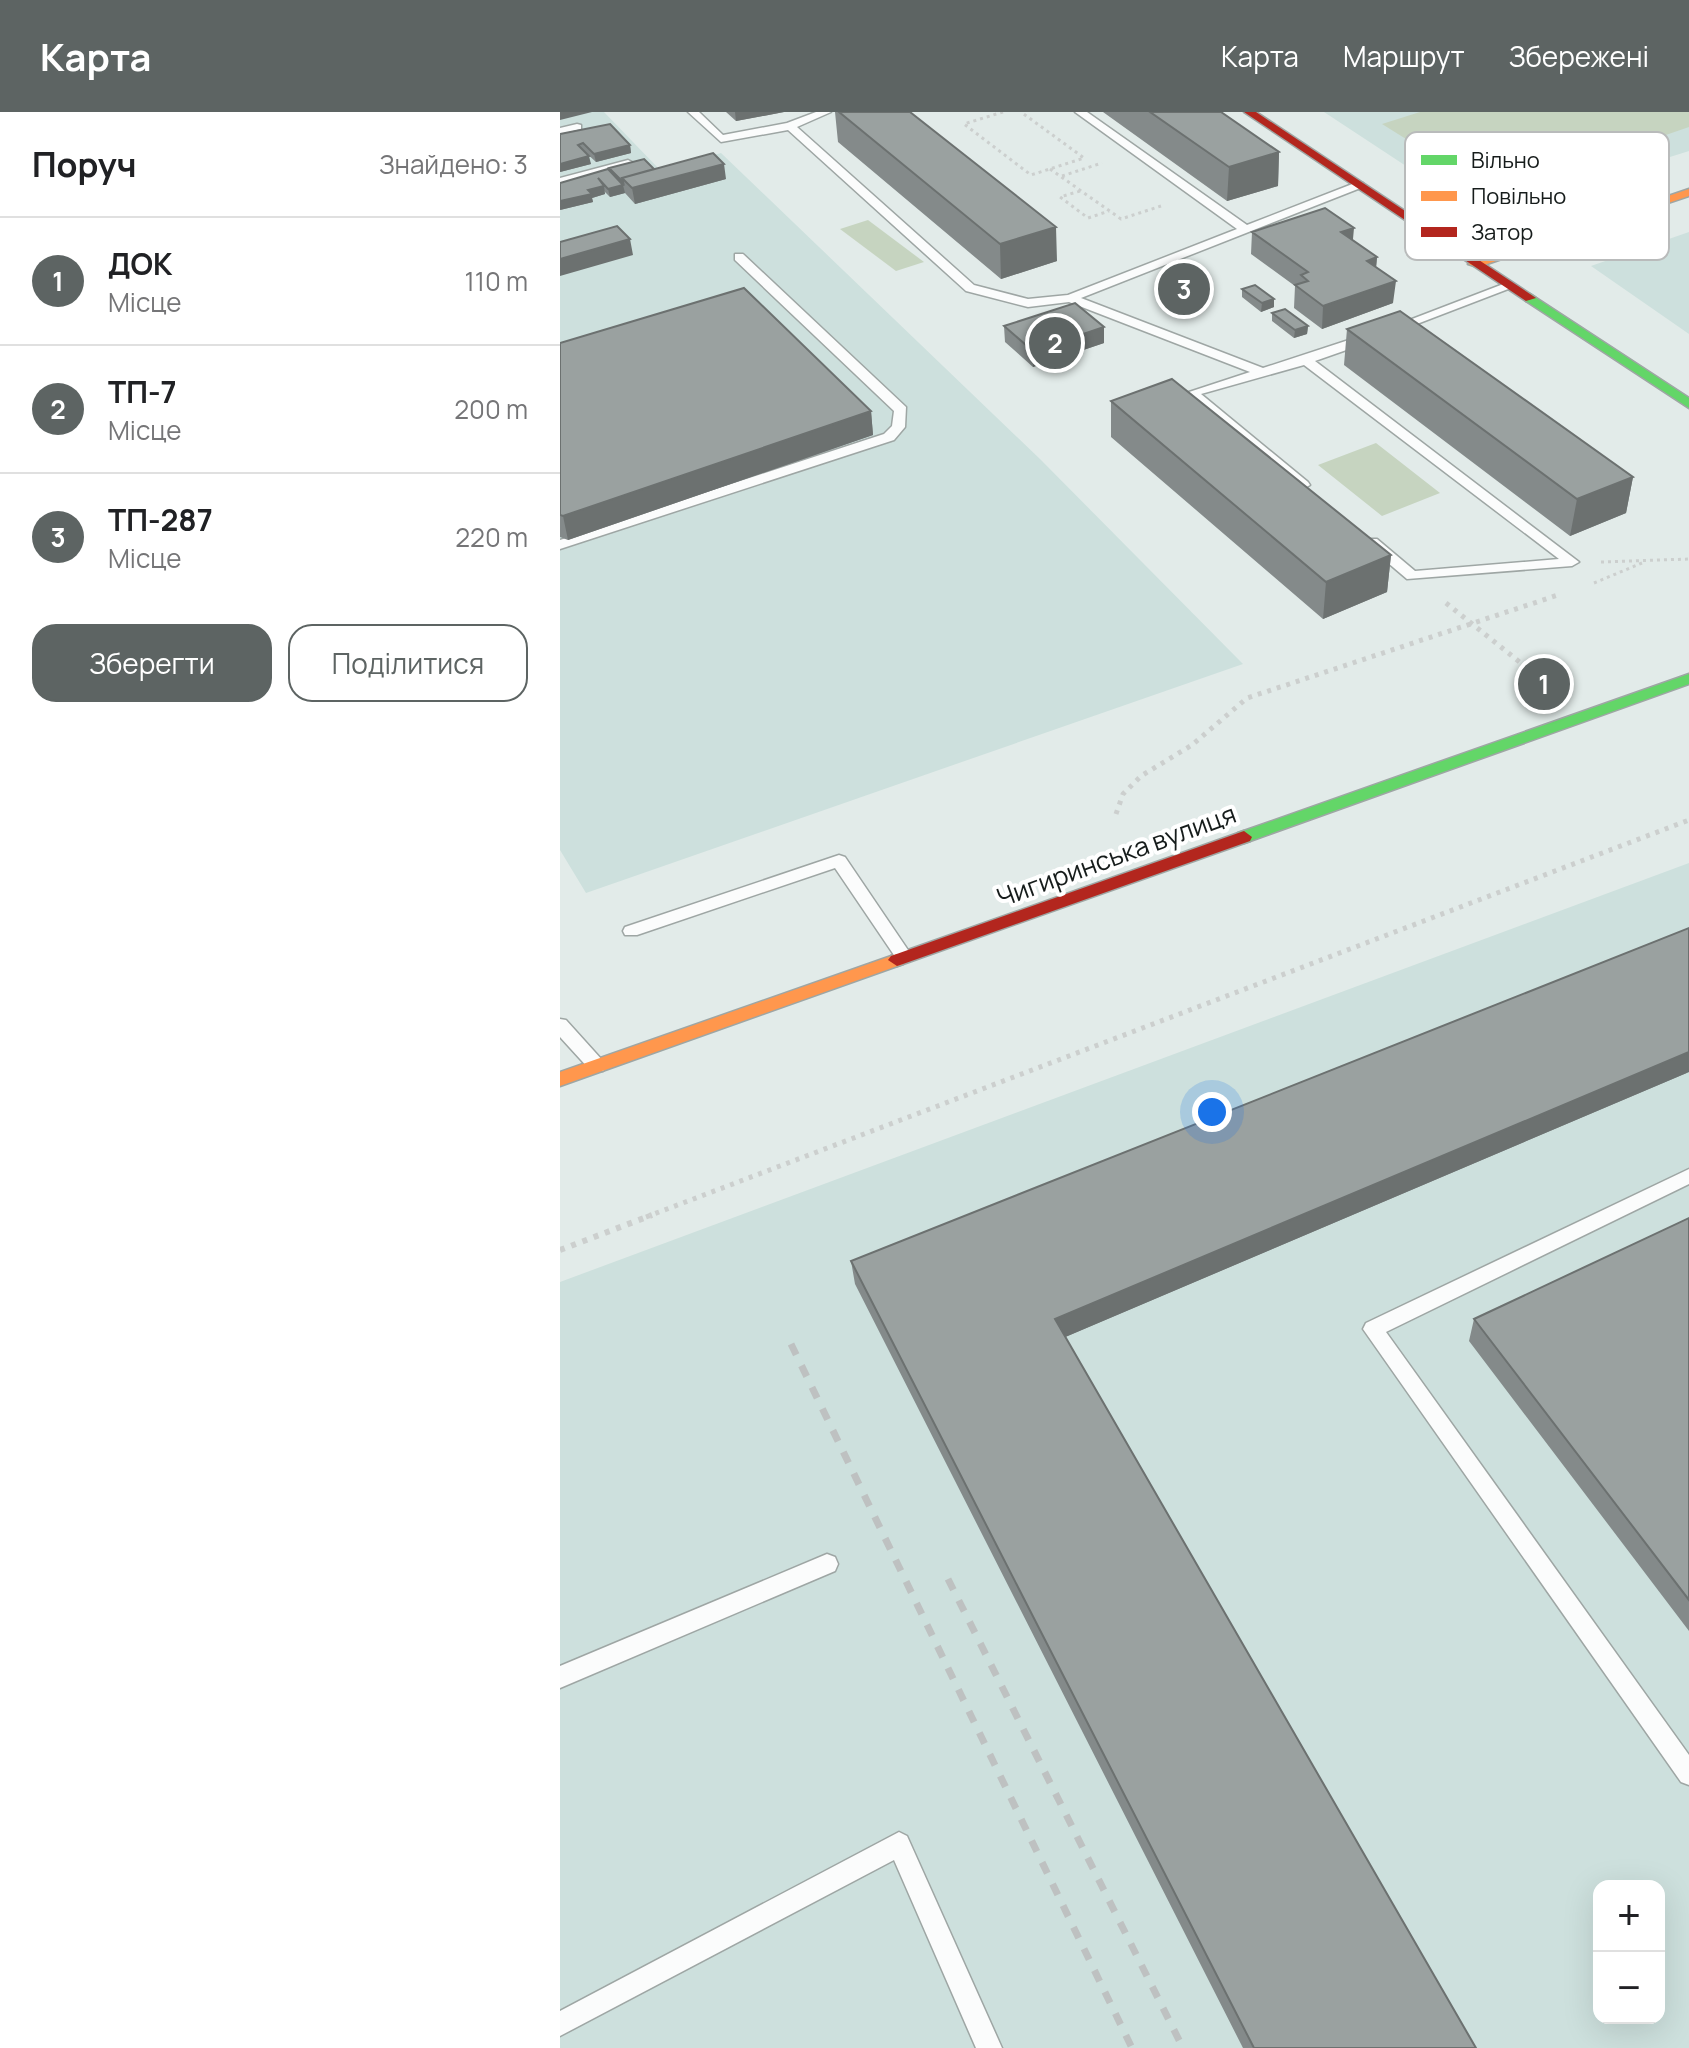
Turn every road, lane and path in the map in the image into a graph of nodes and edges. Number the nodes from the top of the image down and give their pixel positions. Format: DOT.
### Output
graph roads {
  1 [pos="693,112"];
  2 [pos="826,112"];
  3 [pos="1003,112"];
  4 [pos="1021,112"];
  5 [pos="1080,112"];
  6 [pos="1249,112"];
  7 [pos="790,126"];
  8 [pos="577,127"];
  9 [pos="560,131"];
  10 [pos="628,163"];
  11 [pos="1050,169"];
  12 [pos="560,182"];
  13 [pos="1359,185"];
  14 [pos="1081,190"];
  15 [pos="1689,192"];
  16 [pos="1196,194"];
  17 [pos="1669,199"];
  18 [pos="1109,211"];
  19 [pos="1405,217"];
  20 [pos="1245,229"];
  21 [pos="739,257"];
  22 [pos="1468,260"];
  23 [pos="1486,260"];
  24 [pos="1474,264"];
  25 [pos="1510,286"];
  26 [pos="1070,298"];
  27 [pos="1306,360"];
  28 [pos="1263,373"];
  29 [pos="1689,404"];
  30 [pos="1314,494"];
  31 [pos="1363,535"];
  32 [pos="560,545"];
  33 [pos="1689,559"];
  34 [pos="1572,562"];
  35 [pos="1642,563"];
  36 [pos="1412,576"];
  37 [pos="1584,587"];
  38 [pos="1571,591"];
  39 [pos="1471,623"];
  40 [pos="1532,672"];
  41 [pos="1689,679"];
  42 [pos="1116,814"];
  43 [pos="1689,820"];
  44 [pos="631,931"];
  45 [pos="904,957"];
  46 [pos="560,1025"];
  47 [pos="597,1066"];
  48 [pos="560,1079"];
  49 [pos="1689,1176"];
  50 [pos="560,1250"];
  51 [pos="827,1564"];
  52 [pos="560,1677"];
  53 [pos="1689,1774"];
  54 [pos="560,2024"];
  55 [pos="989,2048"];
  1 -- 7 [label="lane"];
  2 -- 7 [label="lane"];
  3 -- 11 [label="path"];
  4 -- 11 [label="path"];
  5 -- 16 [label="lane"];
  6 -- 13 [label="main road"];
  7 -- 26 [label="lane"];
  8 -- 9 [label="lane"];
  10 -- 12 [label="lane"];
  11 -- 14 [label="path"];
  13 -- 19 [label="main road"];
  13 -- 20 [label="lane"];
  14 -- 18 [label="path"];
  14 -- 18 [label="path"];
  15 -- 17 [label="main road"];
  16 -- 18 [label="path"];
  16 -- 20 [label="lane"];
  20 -- 26 [label="lane"];
  21 -- 32 [label="lane"];
  22 -- 24 [label="main road"];
  23 -- 24 [label="main road"];
  24 -- 25 [label="main road"];
  25 -- 27 [label="lane"];
  25 -- 29 [label="main road"];
  26 -- 28 [label="lane"];
  27 -- 28 [label="lane"];
  27 -- 34 [label="lane"];
  28 -- 30 [label="lane"];
  31 -- 36 [label="lane"];
  33 -- 35 [label="path"];
  34 -- 35 [label="path"];
  34 -- 36 [label="lane"];
  35 -- 37 [label="path"];
  36 -- 39 [label="path"];
  38 -- 39 [label="path"];
  39 -- 40 [label="path"];
  39 -- 42 [label="path"];
  41 -- 45 [label="main road, Чигиринська вулиця"];
  43 -- 50 [label="path"];
  44 -- 45 [label="lane"];
  45 -- 47 [label="main road, Чигиринська вулиця"];
  46 -- 47 [label="lane"];
  47 -- 48 [label="main road, Чигиринська вулиця"];
  49 -- 53 [label="lane"];
  51 -- 52 [label="lane"];
  54 -- 55 [label="lane"];
}
